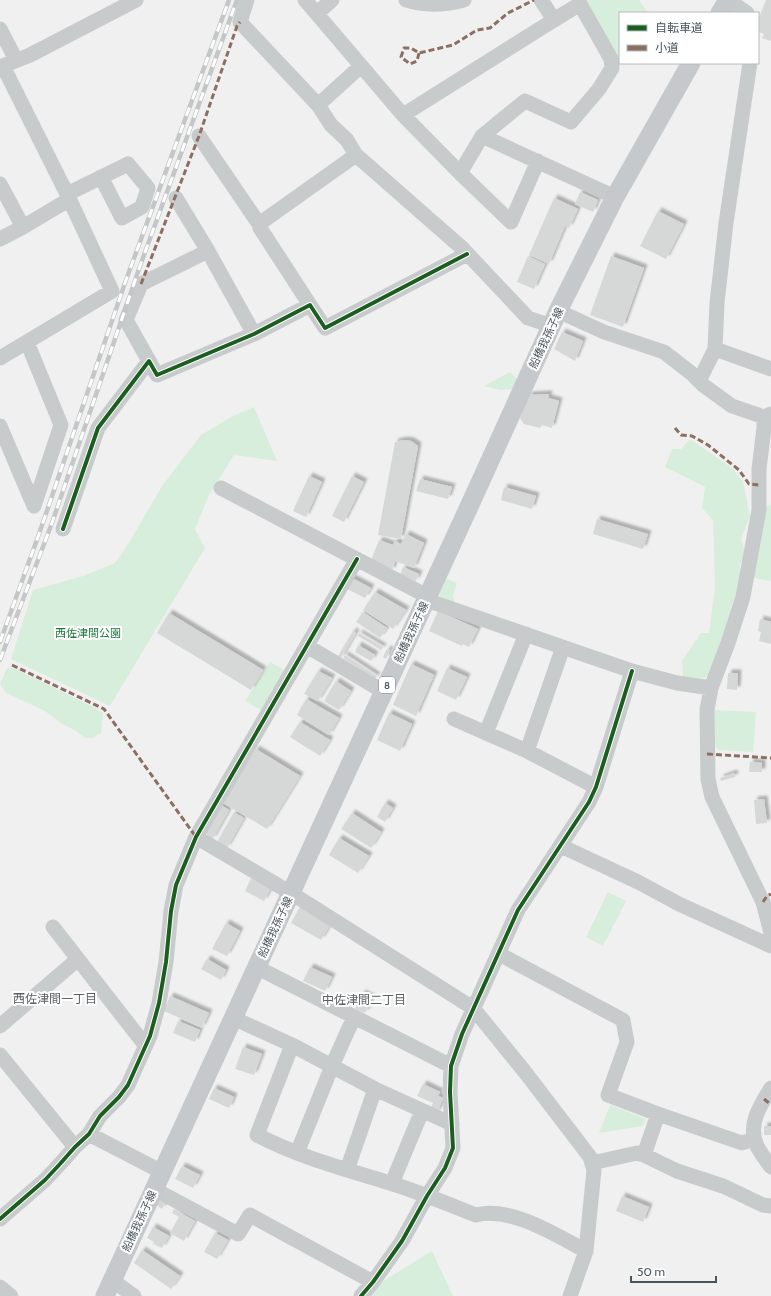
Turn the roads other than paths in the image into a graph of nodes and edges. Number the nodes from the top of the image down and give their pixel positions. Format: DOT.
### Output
graph roads {
  1 [pos="136,0"];
  2 [pos="247,0"];
  3 [pos="306,0"];
  4 [pos="332,0"];
  5 [pos="406,0"];
  6 [pos="464,0"];
  7 [pos="541,0"];
  8 [pos="728,0"];
  9 [pos="721,12"];
  10 [pos="746,12"];
  11 [pos="317,14"];
  12 [pos="554,20"];
  13 [pos="0,29"];
  14 [pos="689,64"];
  15 [pos="750,64"];
  16 [pos="6,65"];
  17 [pos="361,66"];
  18 [pos="318,105"];
  19 [pos="403,115"];
  20 [pos="199,136"];
  21 [pos="482,136"];
  22 [pos="356,155"];
  23 [pos="538,161"];
  24 [pos="460,173"];
  25 [pos="101,177"];
  26 [pos="0,184"];
  27 [pos="69,197"];
  28 [pos="615,197"];
  29 [pos="176,198"];
  30 [pos="259,224"];
  31 [pos="23,227"];
  32 [pos="0,239"];
  33 [pos="208,251"];
  34 [pos="467,254"];
  35 [pos="310,305"];
  36 [pos="555,319"];
  37 [pos="254,334"];
  38 [pos="27,342"];
  39 [pos="715,349"];
  40 [pos="0,358"];
  41 [pos="149,361"];
  42 [pos="771,369"];
  43 [pos="699,381"];
  44 [pos="767,416"];
  45 [pos="0,426"];
  46 [pos="221,488"];
  47 [pos="63,529"];
  48 [pos="357,559"];
  49 [pos="427,596"];
  50 [pos="526,634"];
  51 [pos="307,646"];
  52 [pos="563,647"];
  53 [pos="632,671"];
  54 [pos="711,688"];
  55 [pos="384,692"];
  56 [pos="454,719"];
  57 [pos="486,733"];
  58 [pos="527,751"];
  59 [pos="596,787"];
  60 [pos="196,837"];
  61 [pos="560,846"];
  62 [pos="291,893"];
  63 [pos="52,927"];
  64 [pos="771,933"];
  65 [pos="771,946"];
  66 [pos="499,954"];
  67 [pos="78,959"];
  68 [pos="256,967"];
  69 [pos="473,1008"];
  70 [pos="354,1017"];
  71 [pos="233,1018"];
  72 [pos="0,1026"];
  73 [pos="145,1045"];
  74 [pos="292,1045"];
  75 [pos="0,1055"];
  76 [pos="332,1066"];
  77 [pos="451,1066"];
  78 [pos="771,1088"];
  79 [pos="375,1089"];
  80 [pos="422,1111"];
  81 [pos="658,1114"];
  82 [pos="452,1124"];
  83 [pos="89,1134"];
  84 [pos="754,1139"];
  85 [pos="75,1147"];
  86 [pos="297,1152"];
  87 [pos="644,1155"];
  88 [pos="592,1163"];
  89 [pos="771,1167"];
  90 [pos="347,1170"];
  91 [pos="158,1180"];
  92 [pos="392,1183"];
  93 [pos="427,1196"];
  94 [pos="771,1206"];
  95 [pos="0,1219"];
  96 [pos="586,1251"];
  97 [pos="373,1282"];
  98 [pos="0,1287"];
  99 [pos="109,1288"];
  100 [pos="11,1296"];
  101 [pos="134,1296"];
  102 [pos="361,1296"];
  103 [pos="570,1296"];
  1 -- 16 [label="street"];
  2 -- 18 [label="street"];
  3 -- 11 [label="street"];
  4 -- 11 [label="street"];
  5 -- 6 [label="street"];
  7 -- 12 [label="street"];
  8 -- 9 [label="main road"];
  8 -- 10 [label="street"];
  11 -- 17 [label="street"];
  12 -- 19 [label="street"];
  12 -- 21 [label="street"];
  13 -- 16 [label="street"];
  14 -- 28 [label="main road, 船橋我孫子線 / 8"];
  15 -- 39 [label="street"];
  16 -- 27 [label="street"];
  17 -- 18 [label="street"];
  17 -- 19 [label="street"];
  18 -- 22 [label="street"];
  19 -- 24 [label="street"];
  20 -- 30 [label="street"];
  21 -- 23 [label="street"];
  21 -- 24 [label="street"];
  22 -- 30 [label="street"];
  22 -- 34 [label="street"];
  23 -- 24 [label="street"];
  23 -- 28 [label="street"];
  25 -- 27 [label="street"];
  26 -- 31 [label="street"];
  27 -- 31 [label="street"];
  27 -- 38 [label="street"];
  28 -- 36 [label="main road, 船橋我孫子線 / 8"];
  29 -- 33 [label="street"];
  30 -- 35 [label="street"];
  31 -- 32 [label="street"];
  33 -- 37 [label="street"];
  33 -- 41 [label="street"];
  34 -- 35 [label="street"];
  34 -- 36 [label="street"];
  35 -- 37 [label="street"];
  36 -- 43 [label="street"];
  36 -- 49 [label="main road, 船橋我孫子線 / 8"];
  37 -- 41 [label="street"];
  38 -- 40 [label="street"];
  38 -- 45 [label="street"];
  39 -- 42 [label="street"];
  39 -- 43 [label="street"];
  41 -- 47 [label="street"];
  43 -- 44 [label="street"];
  44 -- 54 [label="street"];
  46 -- 48 [label="street"];
  48 -- 49 [label="street"];
  48 -- 51 [label="street"];
  49 -- 50 [label="street"];
  49 -- 55 [label="main road, 船橋我孫子線 / 8"];
  50 -- 52 [label="street"];
  50 -- 57 [label="street"];
  51 -- 55 [label="street"];
  51 -- 60 [label="street"];
  52 -- 53 [label="street"];
  52 -- 58 [label="street"];
  53 -- 54 [label="street"];
  53 -- 59 [label="street"];
  54 -- 64 [label="street"];
  55 -- 62 [label="main road, 船橋我孫子線 / 8"];
  56 -- 57 [label="street"];
  57 -- 58 [label="street"];
  58 -- 59 [label="street"];
  59 -- 61 [label="street"];
  60 -- 62 [label="street"];
  60 -- 73 [label="street"];
  61 -- 65 [label="street"];
  61 -- 66 [label="street"];
  62 -- 68 [label="main road, 船橋我孫子線 / 8"];
  62 -- 69 [label="street"];
  63 -- 67 [label="street"];
  66 -- 69 [label="street"];
  66 -- 81 [label="street"];
  67 -- 72 [label="street"];
  67 -- 73 [label="street"];
  68 -- 70 [label="street"];
  68 -- 71 [label="main road, 船橋我孫子線 / 8"];
  69 -- 77 [label="street"];
  69 -- 88 [label="street"];
  70 -- 76 [label="street"];
  70 -- 77 [label="street"];
  71 -- 74 [label="street"];
  71 -- 91 [label="main road, 船橋我孫子線 / 8"];
  73 -- 83 [label="street"];
  74 -- 76 [label="street"];
  74 -- 86 [label="street"];
  75 -- 85 [label="street"];
  76 -- 79 [label="street"];
  76 -- 86 [label="street"];
  77 -- 82 [label="street"];
  78 -- 84 [label="street"];
  79 -- 80 [label="street"];
  79 -- 90 [label="street"];
  80 -- 82 [label="street"];
  80 -- 92 [label="street"];
  81 -- 84 [label="street"];
  81 -- 87 [label="street"];
  82 -- 93 [label="street"];
  83 -- 85 [label="street"];
  83 -- 91 [label="street"];
  84 -- 89 [label="street"];
  85 -- 95 [label="street"];
  86 -- 90 [label="street"];
  87 -- 88 [label="street"];
  87 -- 94 [label="street"];
  88 -- 96 [label="street"];
  90 -- 92 [label="street"];
  91 -- 97 [label="street"];
  91 -- 99 [label="main road, 船橋我孫子線 / 8"];
  92 -- 93 [label="street"];
  93 -- 96 [label="street"];
  93 -- 97 [label="street"];
  96 -- 103 [label="street"];
  97 -- 102 [label="street"];
  98 -- 100 [label="street"];
  99 -- 101 [label="street"];
}
